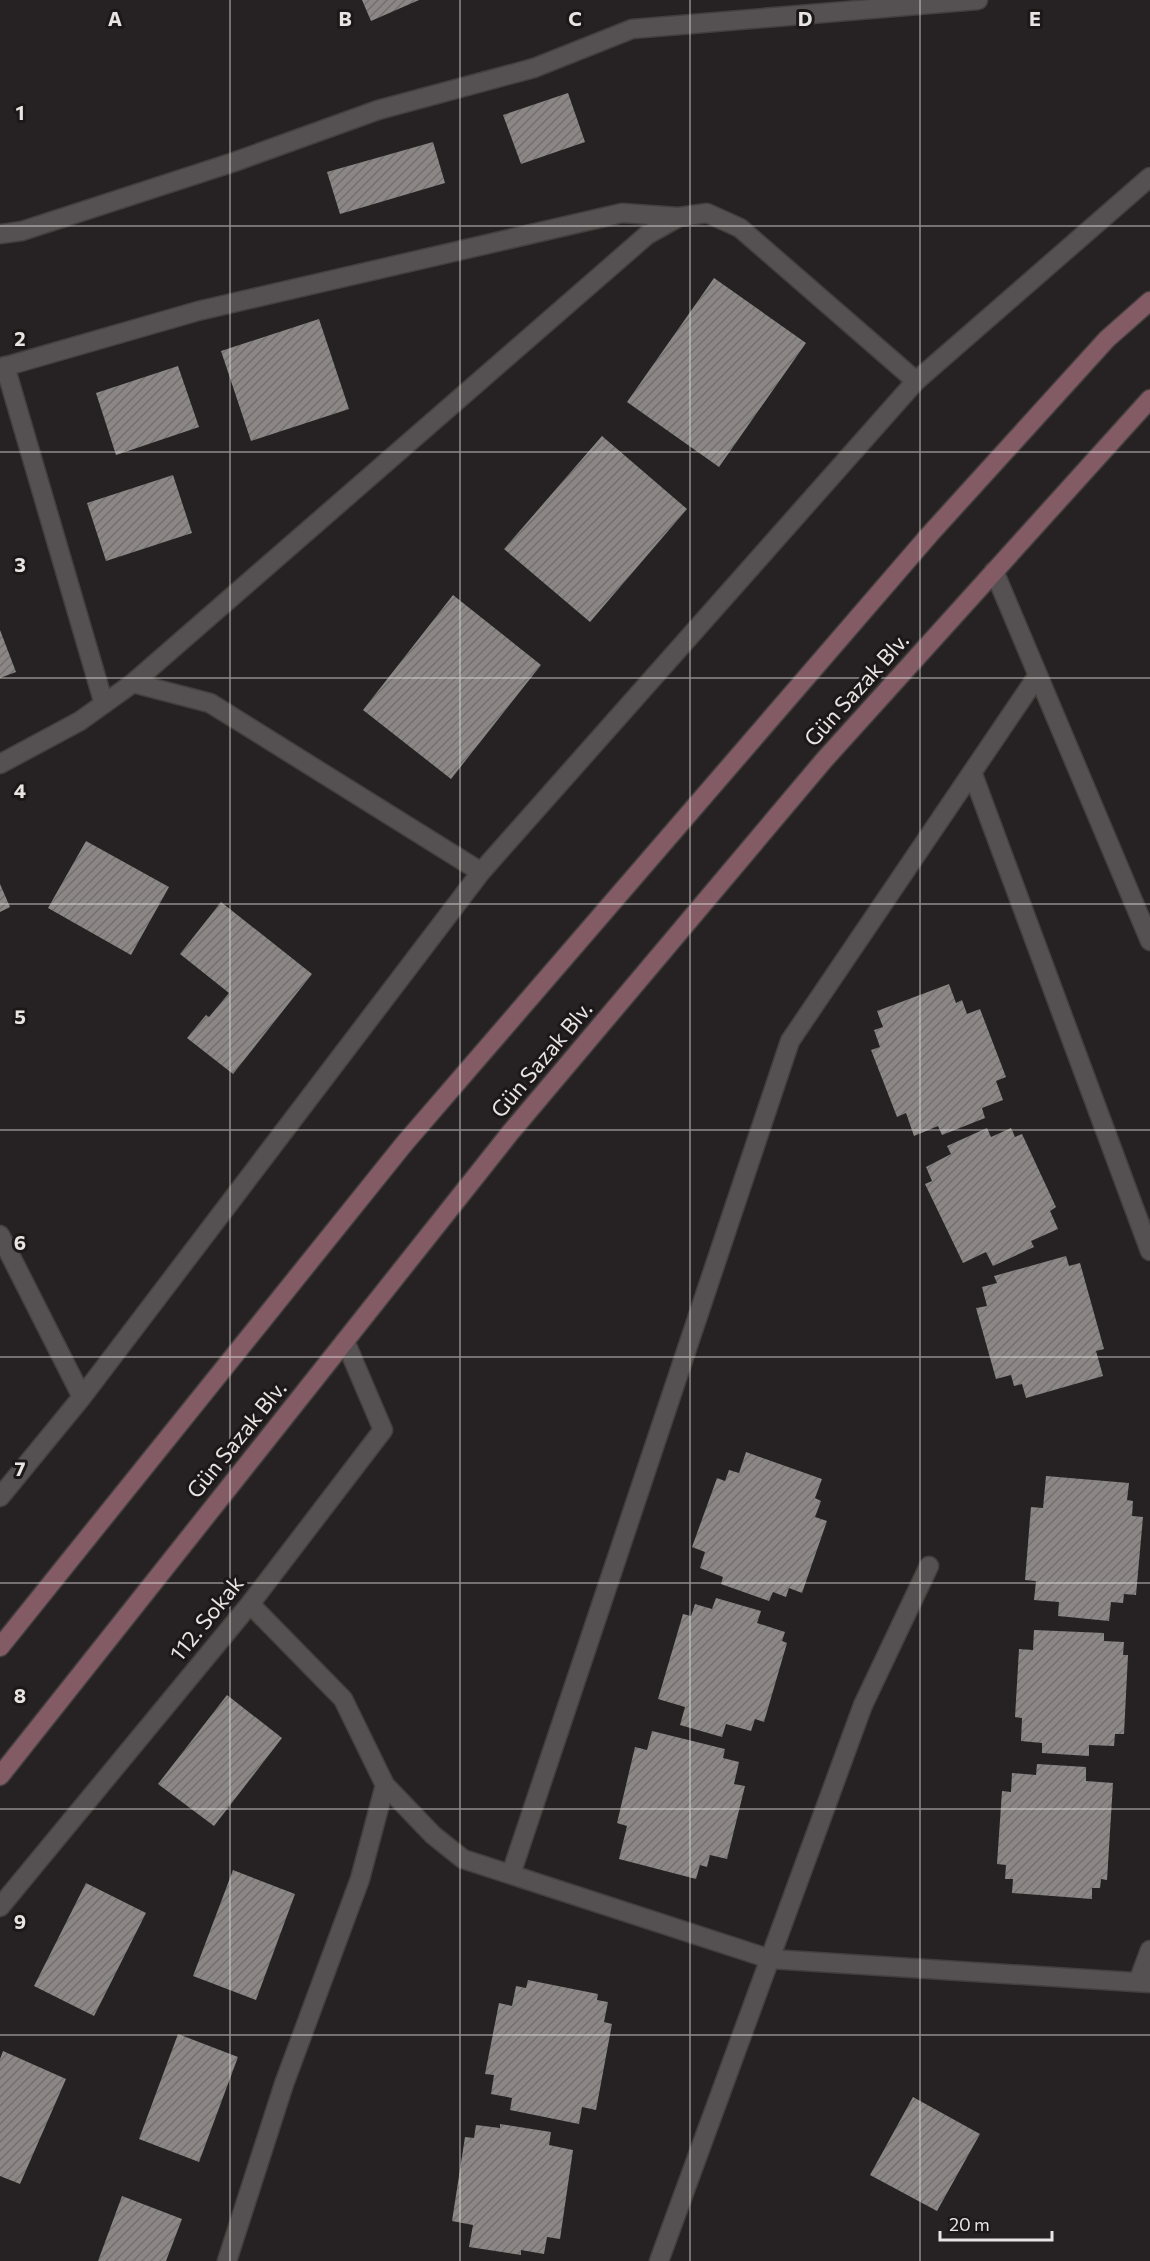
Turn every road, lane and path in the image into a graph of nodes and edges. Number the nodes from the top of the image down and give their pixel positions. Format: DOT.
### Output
graph roads {
  1 [pos="978,0"];
  2 [pos="1150,177"];
  3 [pos="679,216"];
  4 [pos="0,234"];
  5 [pos="1150,301"];
  6 [pos="3,367"];
  7 [pos="916,381"];
  8 [pos="1150,399"];
  9 [pos="994,571"];
  10 [pos="1038,675"];
  11 [pos="133,682"];
  12 [pos="104,704"];
  13 [pos="0,764"];
  14 [pos="972,772"];
  15 [pos="481,872"];
  16 [pos="1150,941"];
  17 [pos="0,1235"];
  18 [pos="1150,1251"];
  19 [pos="345,1341"];
  20 [pos="82,1397"];
  21 [pos="0,1497"];
  22 [pos="929,1566"];
  23 [pos="250,1604"];
  24 [pos="0,1647"];
  25 [pos="0,1776"];
  26 [pos="385,1785"];
  27 [pos="511,1874"];
  28 [pos="0,1907"];
  29 [pos="1150,1950"];
  30 [pos="770,1959"];
  31 [pos="1144,1982"];
  32 [pos="227,2261"];
  33 [pos="659,2261"];
  1 -- 4 [label="street"];
  2 -- 7 [label="street"];
  3 -- 6 [label="street"];
  3 -- 7 [label="street"];
  3 -- 11 [label="street"];
  5 -- 24 [label="main road, Gün Sazak Blv."];
  6 -- 12 [label="street"];
  7 -- 15 [label="street"];
  8 -- 9 [label="main road, Gün Sazak Blv."];
  9 -- 10 [label="street"];
  9 -- 19 [label="main road, Gün Sazak Blv."];
  10 -- 14 [label="street"];
  10 -- 16 [label="street"];
  11 -- 12 [label="street"];
  11 -- 15 [label="street"];
  12 -- 13 [label="street"];
  14 -- 18 [label="street"];
  14 -- 27 [label="street"];
  15 -- 20 [label="street"];
  17 -- 20 [label="street"];
  19 -- 23 [label="street, 112. Sokak"];
  19 -- 25 [label="main road, Gün Sazak Blv."];
  20 -- 21 [label="street"];
  22 -- 30 [label="street"];
  23 -- 26 [label="street"];
  23 -- 28 [label="street, 112. Sokak"];
  26 -- 27 [label="street"];
  26 -- 32 [label="street"];
  27 -- 30 [label="street"];
  29 -- 31 [label="street"];
  30 -- 31 [label="street"];
  30 -- 33 [label="street"];
}
